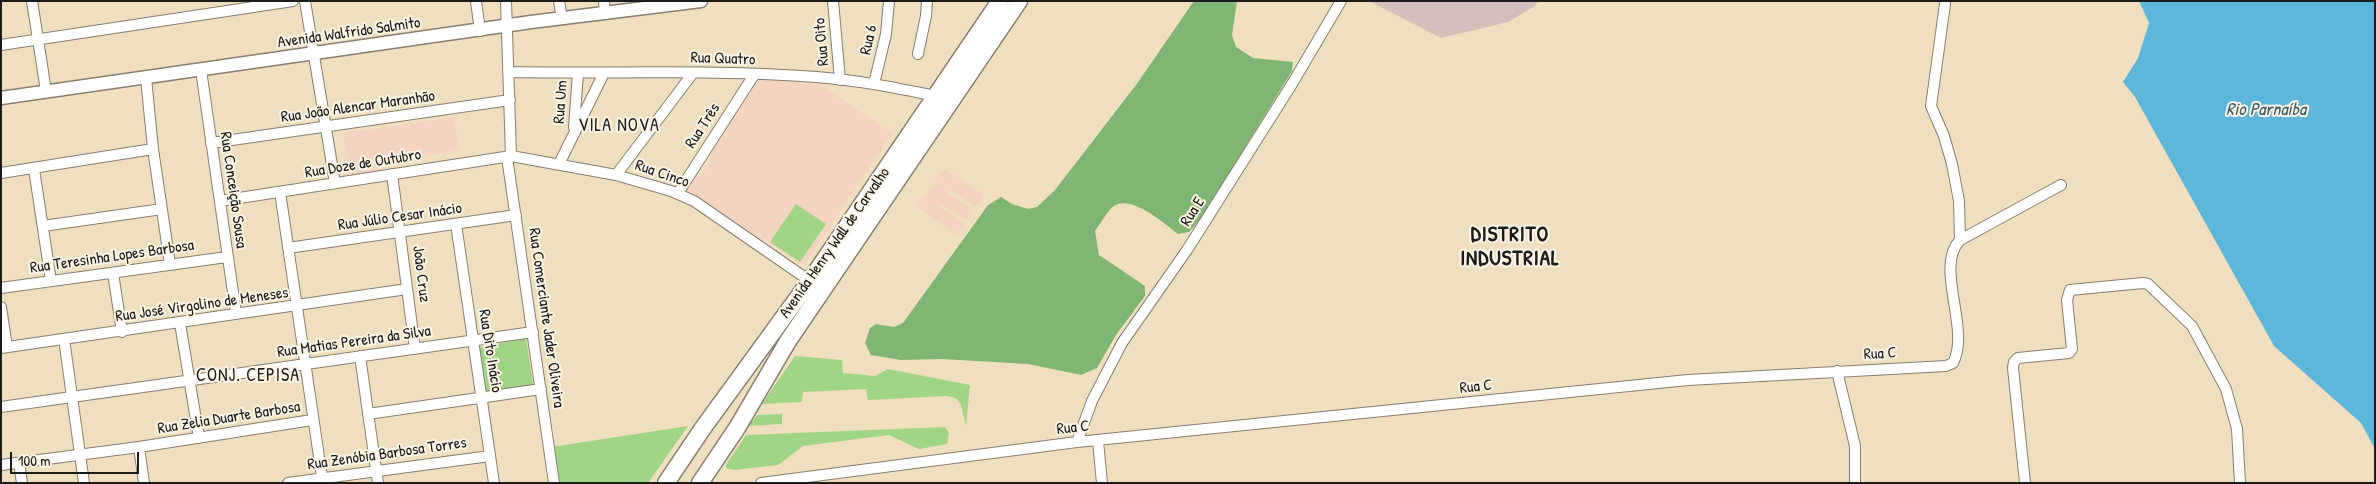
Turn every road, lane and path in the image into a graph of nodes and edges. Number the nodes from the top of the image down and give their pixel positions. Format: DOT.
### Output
graph roads {
  1 [pos="32,1"];
  2 [pos="293,1"];
  3 [pos="305,1"];
  4 [pos="476,1"];
  5 [pos="506,1"];
  6 [pos="559,1"];
  7 [pos="701,1"];
  8 [pos="833,1"];
  9 [pos="889,1"];
  10 [pos="927,1"];
  11 [pos="1000,1"];
  12 [pos="1018,1"];
  13 [pos="1341,1"];
  14 [pos="1945,4"];
  15 [pos="654,5"];
  16 [pos="605,8"];
  17 [pos="562,19"];
  18 [pos="508,27"];
  19 [pos="480,31"];
  20 [pos="38,39"];
  21 [pos="1,45"];
  22 [pos="314,54"];
  23 [pos="918,54"];
  24 [pos="200,70"];
  25 [pos="508,72"];
  26 [pos="578,73"];
  27 [pos="693,73"];
  28 [pos="604,74"];
  29 [pos="754,75"];
  30 [pos="146,78"];
  31 [pos="840,80"];
  32 [pos="874,84"];
  33 [pos="46,91"];
  34 [pos="936,96"];
  35 [pos="1,98"];
  36 [pos="510,100"];
  37 [pos="326,127"];
  38 [pos="923,129"];
  39 [pos="573,133"];
  40 [pos="211,143"];
  41 [pos="153,149"];
  42 [pos="509,156"];
  43 [pos="559,164"];
  44 [pos="34,169"];
  45 [pos="1,173"];
  46 [pos="392,174"];
  47 [pos="616,175"];
  48 [pos="335,183"];
  49 [pos="2061,185"];
  50 [pos="280,192"];
  51 [pos="678,193"];
  52 [pos="220,201"];
  53 [pos="162,209"];
  54 [pos="516,215"];
  55 [pos="456,224"];
  56 [pos="43,226"];
  57 [pos="400,232"];
  58 [pos="1960,240"];
  59 [pos="288,248"];
  60 [pos="227,257"];
  61 [pos="170,264"];
  62 [pos="112,273"];
  63 [pos="51,281"];
  64 [pos="810,281"];
  65 [pos="1,288"];
  66 [pos="407,289"];
  67 [pos="296,306"];
  68 [pos="1,307"];
  69 [pos="236,313"];
  70 [pos="180,323"];
  71 [pos="122,332"];
  72 [pos="533,332"];
  73 [pos="64,339"];
  74 [pos="472,341"];
  75 [pos="4,348"];
  76 [pos="415,349"];
  77 [pos="360,356"];
  78 [pos="305,364"];
  79 [pos="749,364"];
  80 [pos="1837,371"];
  81 [pos="189,380"];
  82 [pos="541,389"];
  83 [pos="482,396"];
  84 [pos="72,397"];
  85 [pos="1,406"];
  86 [pos="746,411"];
  87 [pos="368,414"];
  88 [pos="312,420"];
  89 [pos="199,438"];
  90 [pos="1098,441"];
  91 [pos="1076,442"];
  92 [pos="139,447"];
  93 [pos="80,455"];
  94 [pos="490,456"];
  95 [pos="19,463"];
  96 [pos="1,465"];
  97 [pos="376,470"];
  98 [pos="322,477"];
  99 [pos="834,479"];
  100 [pos="22,483"];
  101 [pos="84,483"];
  102 [pos="144,483"];
  103 [pos="288,483"];
  104 [pos="378,483"];
  105 [pos="494,483"];
  106 [pos="554,483"];
  107 [pos="666,483"];
  108 [pos="700,483"];
  109 [pos="761,483"];
  110 [pos="1102,483"];
  111 [pos="1855,483"];
  112 [pos="2025,483"];
  113 [pos="2240,483"];
  1 -- 20 [label="street"];
  2 -- 20 [label="street"];
  3 -- 22 [label="street"];
  4 -- 19 [label="street"];
  5 -- 18 [label="street, Rua Comerciante Jader Oliveira"];
  6 -- 17 [label="street"];
  7 -- 15 [label="street, Avenida Walfrido Salmito"];
  8 -- 31 [label="street, Rua Oito"];
  9 -- 32 [label="street, Rua 6"];
  10 -- 23 [label="street"];
  11 -- 34 [label="main road, Avenida Henry Wall de Carvalho"];
  12 -- 38 [label="main road, Avenida Henry Wall de Carvalho"];
  13 -- 91 [label="street, Rua E"];
  14 -- 58 [label="street"];
  15 -- 16 [label="street, Avenida Walfrido Salmito"];
  16 -- 17 [label="street, Avenida Walfrido Salmito"];
  17 -- 18 [label="street, Avenida Walfrido Salmito"];
  18 -- 19 [label="street, Avenida Walfrido Salmito"];
  18 -- 25 [label="street, Rua Comerciante Jader Oliveira"];
  19 -- 22 [label="street, Avenida Walfrido Salmito"];
  20 -- 21 [label="street"];
  20 -- 33 [label="street"];
  22 -- 24 [label="street, Avenida Walfrido Salmito"];
  22 -- 37 [label="street"];
  24 -- 30 [label="street, Avenida Walfrido Salmito"];
  24 -- 40 [label="street, Rua Conceição Sousa"];
  25 -- 26 [label="street, Rua Quatro"];
  25 -- 36 [label="street, Rua Comerciante Jader Oliveira"];
  26 -- 28 [label="street, Rua Quatro"];
  26 -- 39 [label="street, Rua Um"];
  27 -- 28 [label="street, Rua Quatro"];
  27 -- 29 [label="street, Rua Quatro"];
  27 -- 47 [label="street"];
  28 -- 39 [label="street, Rua Um"];
  29 -- 31 [label="street, Rua Quatro"];
  29 -- 51 [label="street, Rua Três"];
  30 -- 33 [label="street, Avenida Walfrido Salmito"];
  30 -- 41 [label="street"];
  31 -- 32 [label="street, Rua Quatro"];
  32 -- 34 [label="street, Rua Quatro"];
  33 -- 35 [label="street, Avenida Walfrido Salmito"];
  34 -- 38 [label="main road, Avenida Henry Wall de Carvalho"];
  36 -- 37 [label="street, Rua João Alencar Maranhão"];
  36 -- 42 [label="street, Rua Comerciante Jader Oliveira"];
  37 -- 40 [label="street, Rua João Alencar Maranhão"];
  37 -- 48 [label="street"];
  38 -- 64 [label="main road, Avenida Henry Wall de Carvalho"];
  38 -- 86 [label="main road, Avenida Henry Wall de Carvalho"];
  39 -- 43 [label="street, Rua Um"];
  40 -- 52 [label="street, Rua Conceição Sousa"];
  41 -- 44 [label="street"];
  41 -- 53 [label="street"];
  42 -- 43 [label="street, Rua Cinco"];
  42 -- 46 [label="street, Rua Doze de Outubro"];
  42 -- 54 [label="street, Rua Comerciante Jader Oliveira"];
  43 -- 47 [label="street, Rua Cinco"];
  44 -- 45 [label="street"];
  44 -- 56 [label="street"];
  46 -- 48 [label="street, Rua Doze de Outubro"];
  46 -- 57 [label="street, João Cruz"];
  47 -- 51 [label="street, Rua Cinco"];
  48 -- 50 [label="street, Rua Doze de Outubro"];
  49 -- 58 [label="street"];
  50 -- 52 [label="street, Rua Doze de Outubro"];
  50 -- 59 [label="street"];
  51 -- 64 [label="street, Rua Cinco"];
  52 -- 60 [label="street, Rua Conceição Sousa"];
  53 -- 56 [label="street"];
  53 -- 61 [label="street"];
  54 -- 55 [label="street, Rua Júlio Cesar Inácio"];
  54 -- 72 [label="street, Rua Comerciante Jader Oliveira"];
  55 -- 57 [label="street, Rua Júlio Cesar Inácio"];
  55 -- 74 [label="street, Rua Dito Inácio"];
  56 -- 63 [label="street"];
  57 -- 59 [label="street, Rua Júlio Cesar Inácio"];
  57 -- 66 [label="street, João Cruz"];
  58 -- 80 [label="street, Rua C"];
  59 -- 67 [label="street"];
  60 -- 61 [label="street, Rua Teresinha Lopes Barbosa"];
  60 -- 69 [label="street, Rua Conceição Sousa"];
  61 -- 62 [label="street, Rua Teresinha Lopes Barbosa"];
  62 -- 63 [label="street, Rua Teresinha Lopes Barbosa"];
  62 -- 71 [label="street"];
  63 -- 65 [label="street, Rua Teresinha Lopes Barbosa"];
  64 -- 79 [label="main road, Avenida Henry Wall de Carvalho"];
  66 -- 67 [label="street, Rua José Virgolino de Meneses"];
  66 -- 76 [label="street, João Cruz"];
  67 -- 69 [label="street, Rua José Virgolino de Meneses"];
  67 -- 78 [label="street"];
  68 -- 75 [label="street"];
  69 -- 70 [label="street, Rua José Virgolino de Meneses"];
  70 -- 71 [label="street, Rua José Virgolino de Meneses"];
  70 -- 81 [label="street"];
  71 -- 73 [label="street, Rua José Virgolino de Meneses"];
  72 -- 74 [label="street, Rua Matias Pereira da Silva"];
  72 -- 82 [label="street, Rua Comerciante Jader Oliveira"];
  73 -- 75 [label="street, Rua José Virgolino de Meneses"];
  73 -- 84 [label="street"];
  74 -- 76 [label="street, Rua Matias Pereira da Silva"];
  74 -- 83 [label="street, Rua Dito Inácio"];
  76 -- 77 [label="street, Rua Matias Pereira da Silva"];
  77 -- 78 [label="street, Rua Matias Pereira da Silva"];
  77 -- 87 [label="street"];
  78 -- 81 [label="street, Rua Matias Pereira da Silva"];
  78 -- 88 [label="street"];
  79 -- 86 [label="main road"];
  79 -- 107 [label="main road, Avenida Henry Wall de Carvalho"];
  80 -- 90 [label="street, Rua C"];
  80 -- 111 [label="street"];
  81 -- 84 [label="street, Rua Matias Pereira da Silva"];
  81 -- 89 [label="street"];
  82 -- 83 [label="street"];
  82 -- 106 [label="street, Rua Comerciante Jader Oliveira"];
  83 -- 87 [label="street"];
  83 -- 94 [label="street, Rua Dito Inácio"];
  84 -- 85 [label="street, Rua Matias Pereira da Silva"];
  84 -- 93 [label="street"];
  86 -- 108 [label="main road, Avenida Henry Wall de Carvalho"];
  87 -- 97 [label="street"];
  88 -- 89 [label="street, Rua Zelia Duarte Barbosa"];
  88 -- 98 [label="street"];
  89 -- 92 [label="street, Rua Zelia Duarte Barbosa"];
  90 -- 91 [label="street, Rua C"];
  90 -- 110 [label="street"];
  91 -- 99 [label="street, Rua C"];
  92 -- 93 [label="street, Rua Zelia Duarte Barbosa"];
  92 -- 102 [label="street"];
  93 -- 95 [label="street, Rua Zelia Duarte Barbosa"];
  93 -- 101 [label="street"];
  94 -- 97 [label="street, Rua Zenóbia Barbosa Torres"];
  94 -- 105 [label="street, Rua Dito Inácio"];
  95 -- 96 [label="street, Rua Zelia Duarte Barbosa"];
  95 -- 100 [label="street"];
  97 -- 98 [label="street, Rua Zenóbia Barbosa Torres"];
  97 -- 104 [label="street"];
  98 -- 103 [label="street, Rua Zenóbia Barbosa Torres"];
  99 -- 109 [label="street, Rua C"];
  112 -- 113 [label="street"];
}
